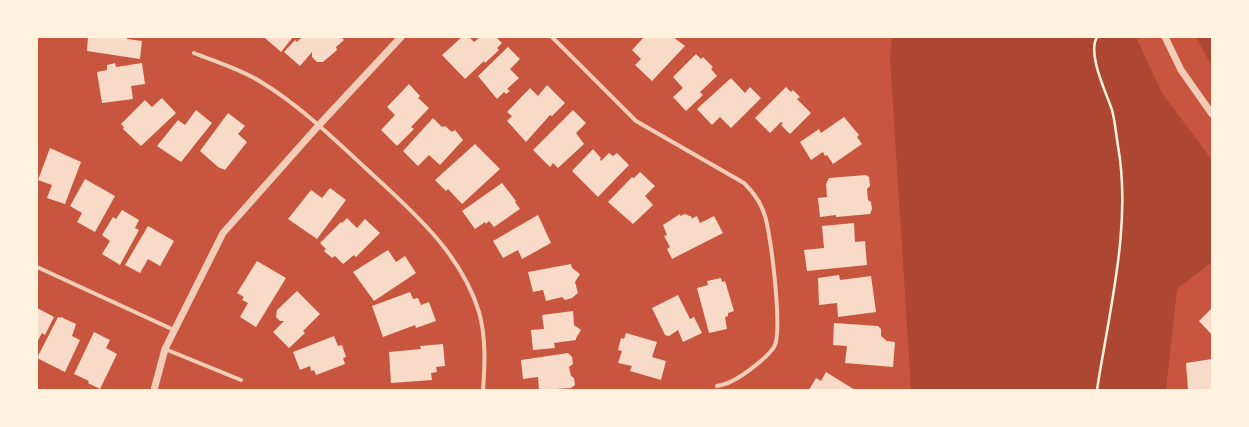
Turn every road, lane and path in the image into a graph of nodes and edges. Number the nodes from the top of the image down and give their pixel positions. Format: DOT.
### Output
graph roads {
  1 [pos="401,37"];
  2 [pos="552,37"];
  3 [pos="1097,37"];
  4 [pos="1165,37"];
  5 [pos="194,53"];
  6 [pos="1212,114"];
  7 [pos="319,125"];
  8 [pos="37,267"];
  9 [pos="174,330"];
  10 [pos="165,349"];
  11 [pos="241,380"];
  12 [pos="717,386"];
  13 [pos="154,390"];
  14 [pos="483,390"];
  15 [pos="1097,390"];
  1 -- 7 [label="street"];
  2 -- 12 [label="street"];
  3 -- 15 [label="path"];
  4 -- 6 [label="street"];
  5 -- 7 [label="street"];
  7 -- 9 [label="street"];
  7 -- 14 [label="street"];
  8 -- 9 [label="street"];
  9 -- 10 [label="street"];
  10 -- 11 [label="street"];
  10 -- 13 [label="street"];
}
